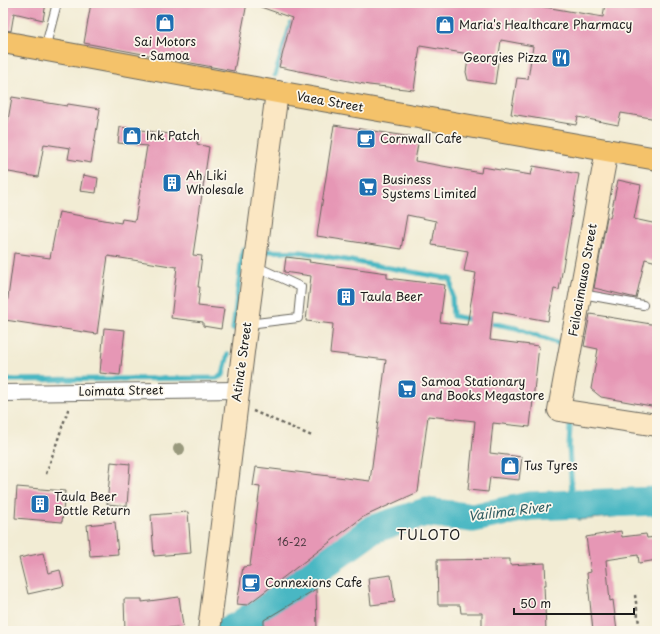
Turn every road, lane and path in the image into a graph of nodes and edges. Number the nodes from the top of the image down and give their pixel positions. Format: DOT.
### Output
graph roads {
  1 [pos="57,3"];
  2 [pos="3,42"];
  3 [pos="45,50"];
  4 [pos="277,92"];
  5 [pos="607,150"];
  6 [pos="657,159"];
  7 [pos="256,256"];
  8 [pos="581,294"];
  9 [pos="643,304"];
  10 [pos="247,325"];
  11 [pos="3,392"];
  12 [pos="74,392"];
  13 [pos="237,397"];
  14 [pos="657,425"];
  15 [pos="312,436"];
  16 [pos="46,474"];
  17 [pos="635,594"];
  18 [pos="209,631"];
  19 [pos="640,631"];
  1 -- 3 [label="lane"];
  2 -- 3 [label="main road, Vaea Street"];
  3 -- 4 [label="main road, Vaea Street"];
  4 -- 5 [label="main road, Vaea Street"];
  4 -- 7 [label="main road, Atina'e Street"];
  5 -- 6 [label="main road, Vaea Street"];
  5 -- 8 [label="main road, Feiloaimauso Street"];
  7 -- 10 [label="main road, Atina'e Street"];
  7 -- 10 [label="lane"];
  8 -- 9 [label="lane"];
  8 -- 14 [label="main road, Feiloaimauso Street"];
  10 -- 13 [label="main road, Atina'e Street"];
  11 -- 12 [label="street, Loimata Street"];
  12 -- 13 [label="street, Loimata Street"];
  12 -- 16 [label="path"];
  13 -- 15 [label="path"];
  13 -- 18 [label="main road, Atina'e Street"];
  17 -- 19 [label="path"];
}
